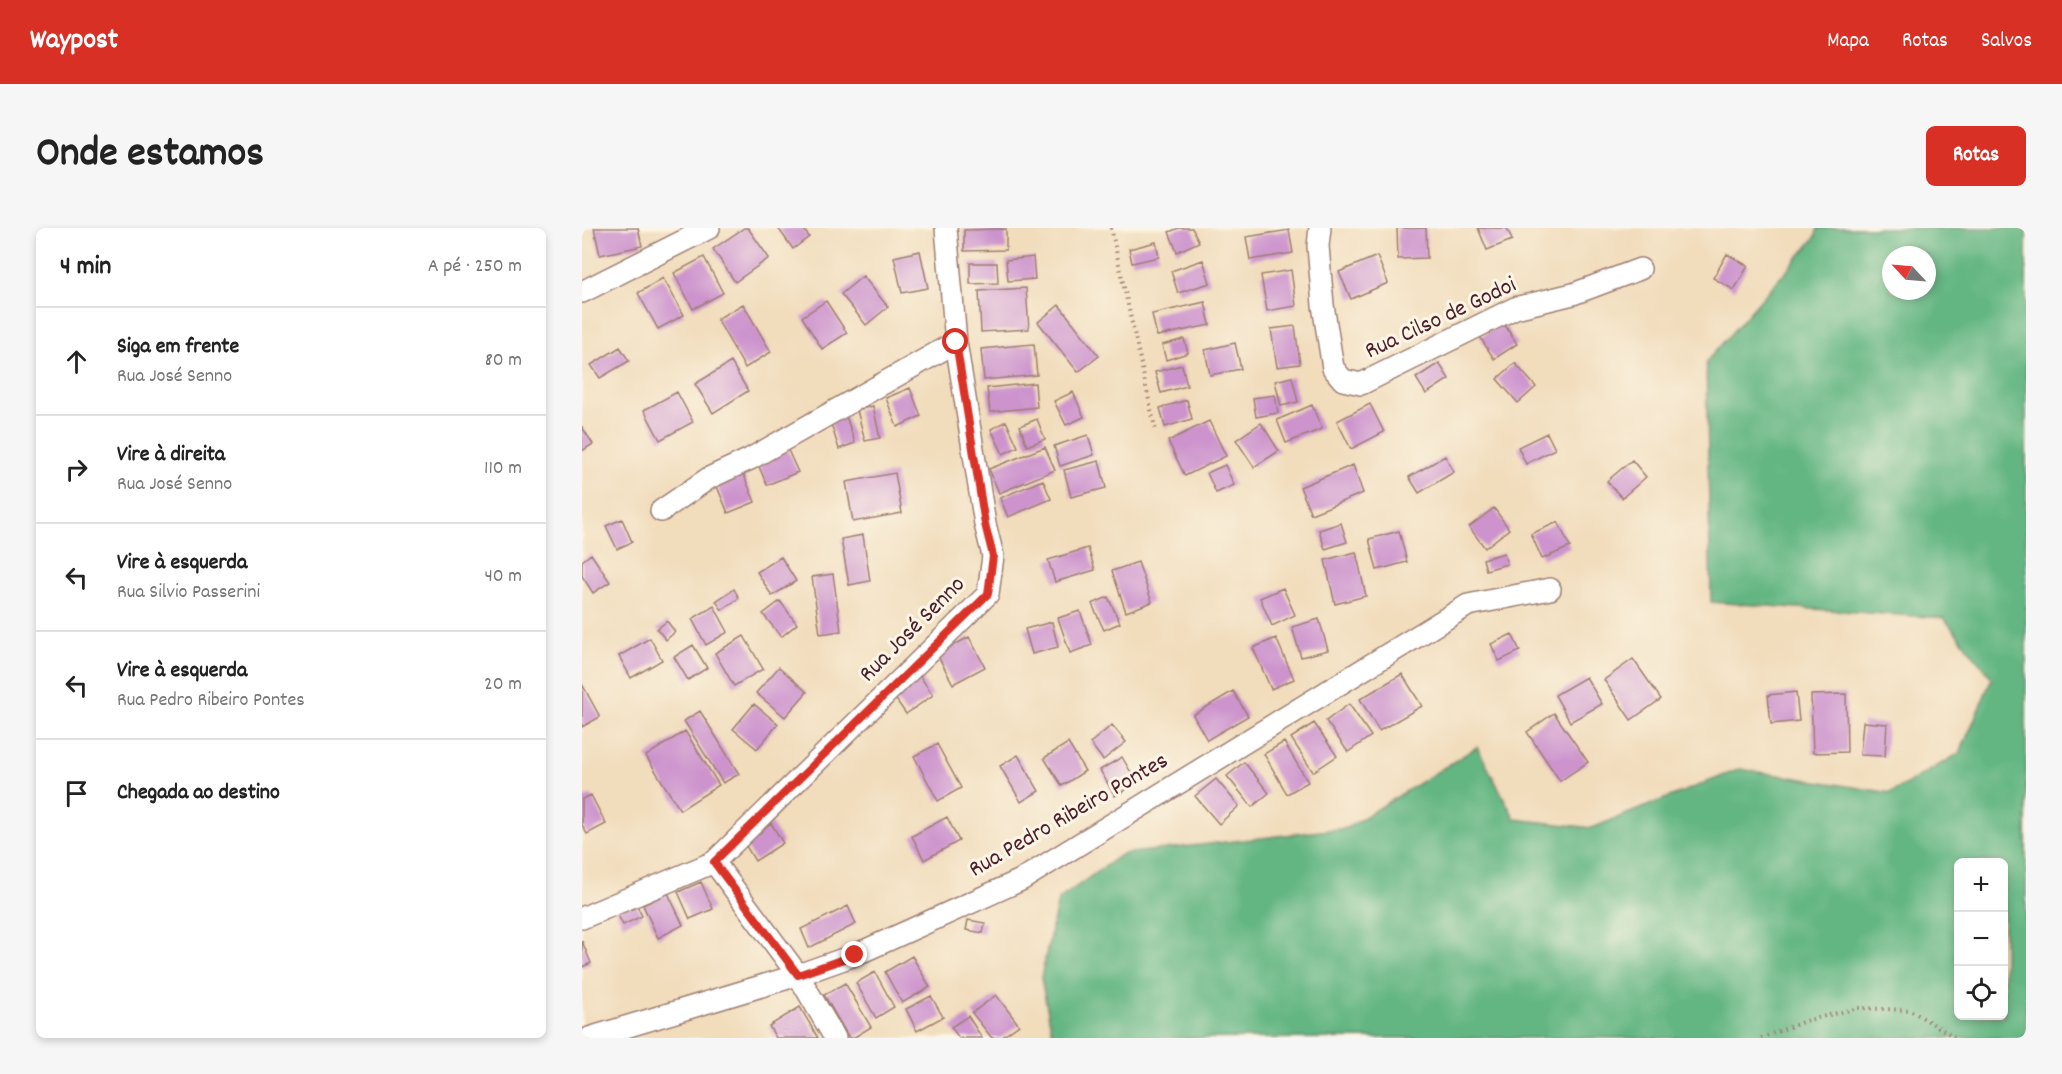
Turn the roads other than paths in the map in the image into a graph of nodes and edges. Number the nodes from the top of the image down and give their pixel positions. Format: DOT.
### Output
graph roads {
  1 [pos="709,228"];
  2 [pos="946,228"];
  3 [pos="1320,228"];
  4 [pos="1640,269"];
  5 [pos="582,292"];
  6 [pos="956,342"];
  7 [pos="661,511"];
  8 [pos="1550,589"];
  9 [pos="714,862"];
  10 [pos="582,918"];
  11 [pos="798,975"];
  12 [pos="589,1038"];
  13 [pos="835,1038"];
  1 -- 5 [label="street"];
  2 -- 6 [label="street, Rua José Senno"];
  3 -- 4 [label="street, Rua Cilso de Godoi"];
  6 -- 7 [label="street"];
  6 -- 9 [label="street, Rua José Senno"];
  8 -- 11 [label="street, Rua Pedro Ribeiro Pontes"];
  9 -- 10 [label="street, Rua José Senno"];
  9 -- 11 [label="street"];
  11 -- 12 [label="street, Rua Pedro Ribeiro Pontes"];
  11 -- 13 [label="street"];
}
